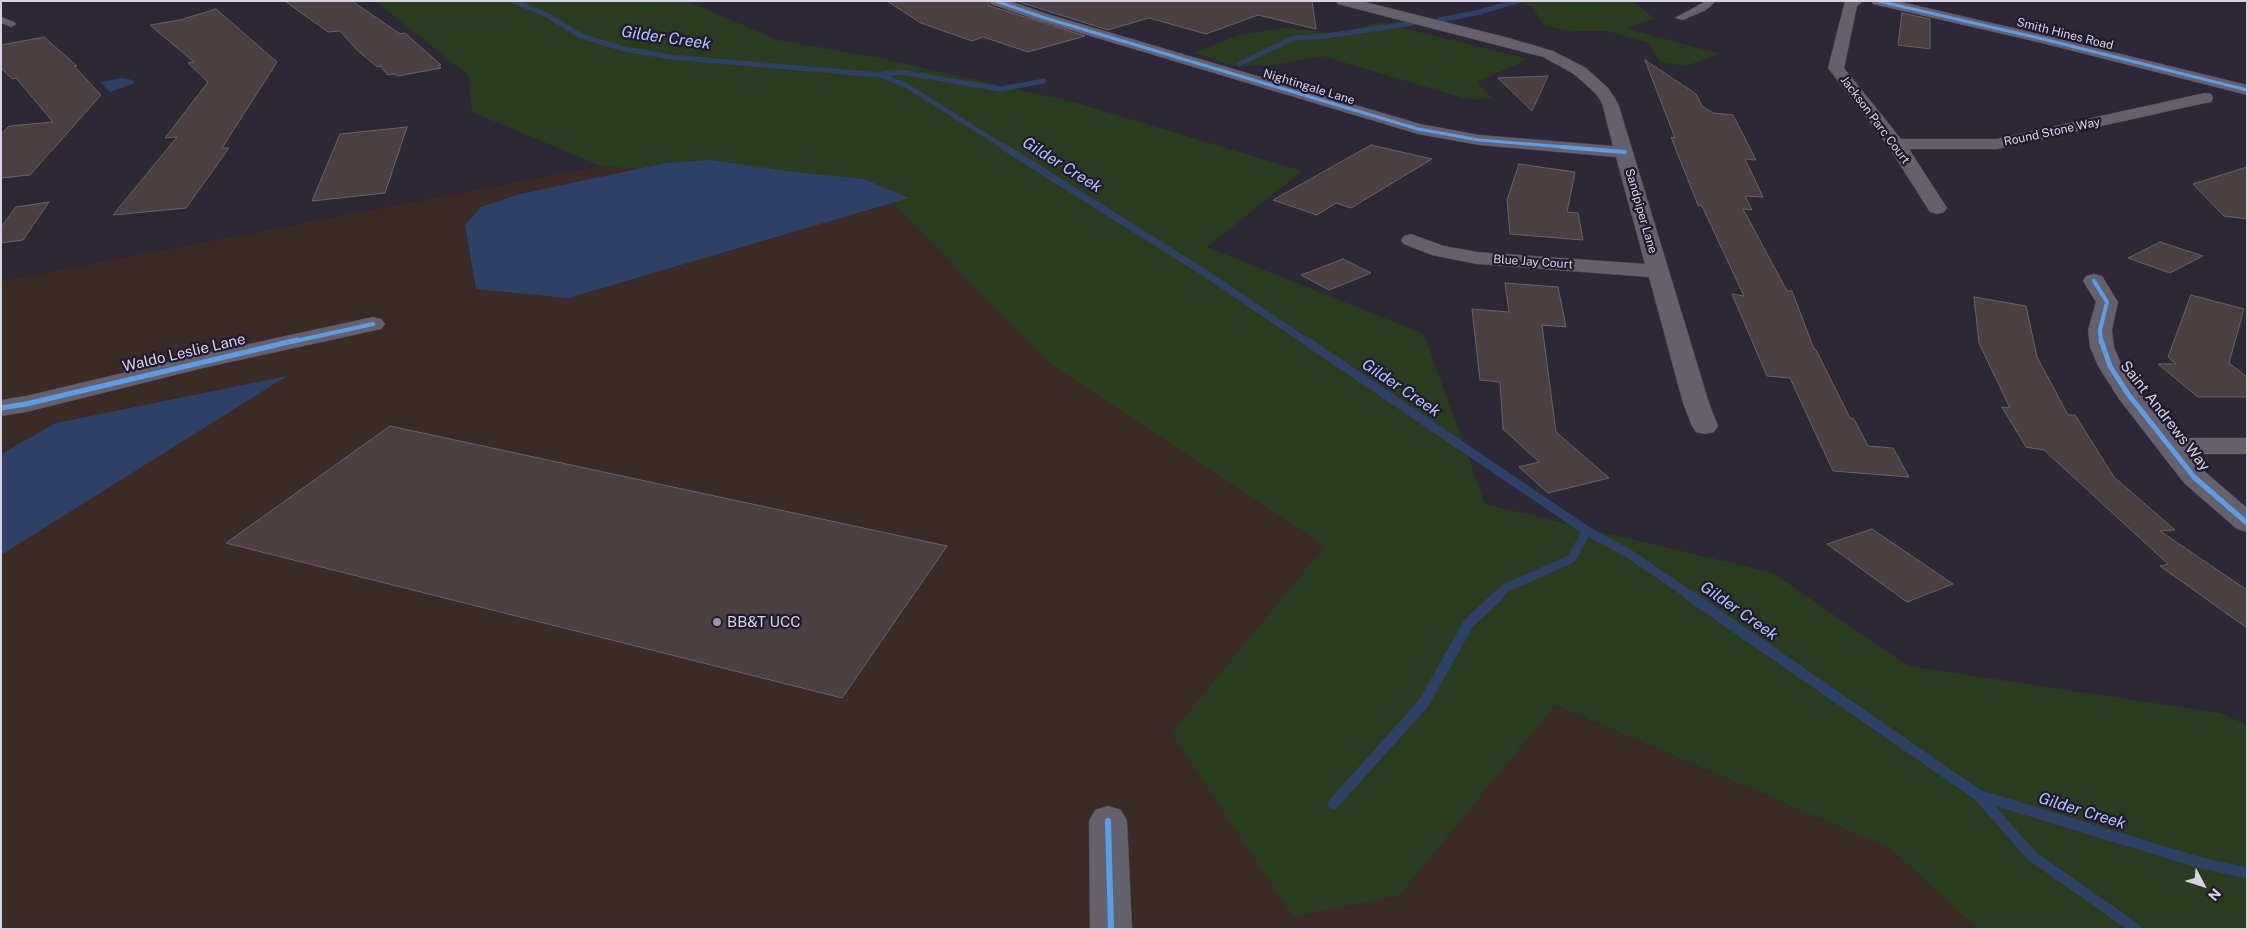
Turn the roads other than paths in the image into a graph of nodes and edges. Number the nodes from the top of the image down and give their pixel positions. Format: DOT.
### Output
graph roads {
  1 [pos="996,1"];
  2 [pos="1343,1"];
  3 [pos="1712,1"];
  4 [pos="1856,1"];
  5 [pos="1878,1"];
  6 [pos="1680,18"];
  7 [pos="1,20"];
  8 [pos="12,24"];
  9 [pos="2247,90"];
  10 [pos="2205,98"];
  11 [pos="1896,144"];
  12 [pos="1625,152"];
  13 [pos="1937,208"];
  14 [pos="1411,240"];
  15 [pos="1658,271"];
  16 [pos="2094,281"];
  17 [pos="374,324"];
  18 [pos="1,408"];
  19 [pos="1705,426"];
  20 [pos="2168,446"];
  21 [pos="2247,446"];
  22 [pos="2247,523"];
  23 [pos="1108,821"];
  24 [pos="1111,929"];
  1 -- 12 [label="street, Nightingale Lane"];
  2 -- 12 [label="street, Sandpiper Lane"];
  3 -- 6 [label="lane"];
  4 -- 11 [label="street, Jackson Parc Court"];
  5 -- 9 [label="street, Smith Hines Road"];
  7 -- 8 [label="lane"];
  10 -- 11 [label="street, Round Stone Way"];
  11 -- 13 [label="street, Jackson Parc Court"];
  12 -- 15 [label="street, Sandpiper Lane"];
  14 -- 15 [label="street, Blue Jay Court"];
  15 -- 19 [label="street, Sandpiper Lane"];
  16 -- 20 [label="street, Saint Andrews Way"];
  17 -- 18 [label="street, Waldo Leslie Lane"];
  20 -- 21 [label="street"];
  20 -- 22 [label="street, Saint Andrews Way"];
  23 -- 24 [label="street"];
}
